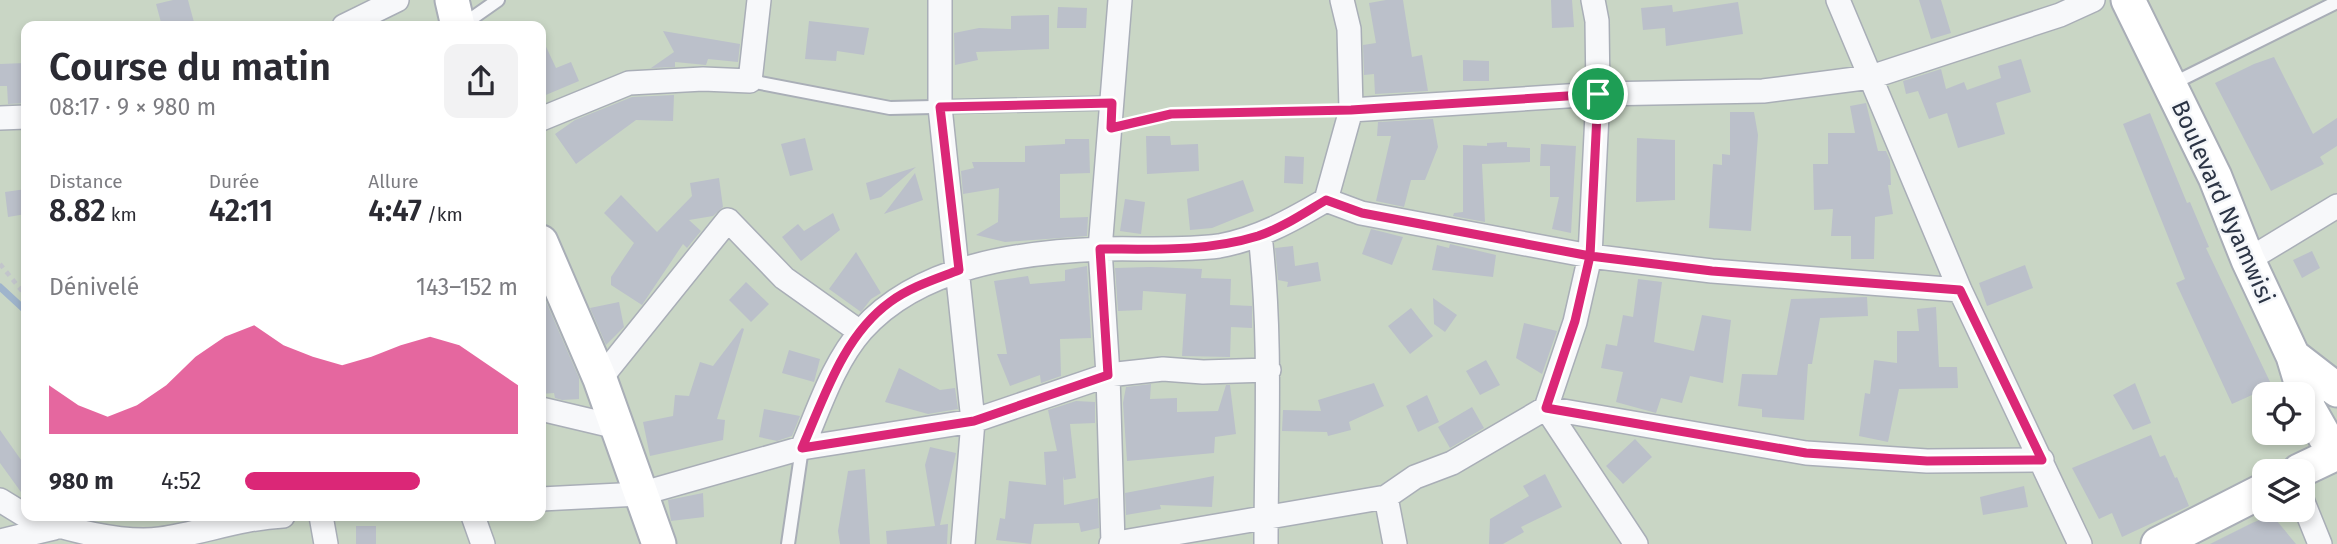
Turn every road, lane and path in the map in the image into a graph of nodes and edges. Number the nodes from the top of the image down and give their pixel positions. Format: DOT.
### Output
graph roads {
  1 [pos="397,0"];
  2 [pos="452,0"];
  3 [pos="498,0"];
  4 [pos="759,0"];
  5 [pos="940,0"];
  6 [pos="1120,0"];
  7 [pos="1342,0"];
  8 [pos="1593,0"];
  9 [pos="1839,0"];
  10 [pos="2093,0"];
  11 [pos="2128,0"];
  12 [pos="2337,2"];
  13 [pos="354,21"];
  14 [pos="458,21"];
  15 [pos="466,21"];
  16 [pos="1871,76"];
  17 [pos="750,81"];
  18 [pos="2170,85"];
  19 [pos="1598,94"];
  20 [pos="1112,103"];
  21 [pos="940,107"];
  22 [pos="1351,110"];
  23 [pos="21,117"];
  24 [pos="546,117"];
  25 [pos="0,118"];
  26 [pos="1111,128"];
  27 [pos="1326,200"];
  28 [pos="2337,206"];
  29 [pos="1260,235"];
  30 [pos="1100,249"];
  31 [pos="546,254"];
  32 [pos="1590,256"];
  33 [pos="2248,260"];
  34 [pos="0,264"];
  35 [pos="959,270"];
  36 [pos="21,290"];
  37 [pos="1960,290"];
  38 [pos="860,332"];
  39 [pos="2293,356"];
  40 [pos="1269,370"];
  41 [pos="1108,375"];
  42 [pos="600,379"];
  43 [pos="2337,390"];
  44 [pos="1546,408"];
  45 [pos="546,411"];
  46 [pos="974,421"];
  47 [pos="617,427"];
  48 [pos="802,448"];
  49 [pos="2324,448"];
  50 [pos="2042,460"];
  51 [pos="640,494"];
  52 [pos="2252,495"];
  53 [pos="1386,497"];
  54 [pos="546,499"];
  55 [pos="0,500"];
  56 [pos="21,512"];
  57 [pos="1266,520"];
  58 [pos="42,521"];
  59 [pos="240,521"];
  60 [pos="322,521"];
  61 [pos="475,521"];
  62 [pos="2311,522"];
  63 [pos="69,530"];
  64 [pos="0,541"];
  65 [pos="158,542"];
  66 [pos="326,544"];
  67 [pos="484,544"];
  68 [pos="659,544"];
  69 [pos="788,544"];
  70 [pos="963,544"];
  71 [pos="1112,544"];
  72 [pos="1266,544"];
  73 [pos="1395,544"];
  74 [pos="1636,544"];
  75 [pos="2080,544"];
  76 [pos="2158,544"];
  77 [pos="2320,544"];
  1 -- 13 [label="street"];
  2 -- 14 [label="main road"];
  3 -- 15 [label="lane"];
  4 -- 17 [label="street"];
  5 -- 21 [label="street"];
  6 -- 20 [label="street"];
  7 -- 22 [label="street"];
  8 -- 19 [label="street"];
  9 -- 16 [label="street"];
  10 -- 16 [label="street"];
  11 -- 18 [label="main road, Boulevard Nyamwisi"];
  12 -- 18 [label="lane"];
  16 -- 19 [label="street"];
  16 -- 37 [label="street"];
  17 -- 21 [label="lane"];
  17 -- 24 [label="street"];
  18 -- 33 [label="main road, Boulevard Nyamwisi"];
  19 -- 22 [label="street"];
  19 -- 32 [label="street"];
  20 -- 21 [label="lane"];
  20 -- 26 [label="street"];
  21 -- 35 [label="street"];
  22 -- 26 [label="path"];
  22 -- 27 [label="street"];
  23 -- 25 [label="street"];
  26 -- 30 [label="street"];
  27 -- 29 [label="street"];
  27 -- 32 [label="street"];
  28 -- 33 [label="street"];
  29 -- 30 [label="street"];
  29 -- 40 [label="street"];
  30 -- 35 [label="street"];
  30 -- 41 [label="street"];
  31 -- 42 [label="main road"];
  32 -- 37 [label="street"];
  32 -- 44 [label="street"];
  33 -- 39 [label="main road, Boulevard Nyamwisi"];
  34 -- 36 [label="path"];
  35 -- 38 [label="street"];
  35 -- 46 [label="street"];
  37 -- 50 [label="street"];
  38 -- 42 [label="street"];
  38 -- 48 [label="street"];
  39 -- 43 [label="main road, Boulevard Nyamwisi"];
  39 -- 49 [label="main road"];
  40 -- 41 [label="street"];
  40 -- 57 [label="street"];
  41 -- 46 [label="street"];
  41 -- 71 [label="street"];
  42 -- 47 [label="main road"];
  44 -- 50 [label="street"];
  44 -- 53 [label="street"];
  44 -- 74 [label="street"];
  45 -- 47 [label="street"];
  46 -- 48 [label="street"];
  46 -- 70 [label="street"];
  47 -- 51 [label="main road"];
  48 -- 51 [label="street"];
  48 -- 69 [label="lane"];
  50 -- 75 [label="street"];
  51 -- 54 [label="street"];
  51 -- 68 [label="main road"];
  52 -- 76 [label="main road"];
  53 -- 57 [label="street"];
  53 -- 73 [label="street"];
  55 -- 56 [label="street"];
  57 -- 71 [label="street"];
  57 -- 72 [label="street"];
  58 -- 63 [label="street"];
  59 -- 65 [label="street"];
  60 -- 66 [label="street"];
  61 -- 67 [label="street"];
  62 -- 77 [label="street"];
  63 -- 64 [label="street"];
  63 -- 65 [label="street"];
}
